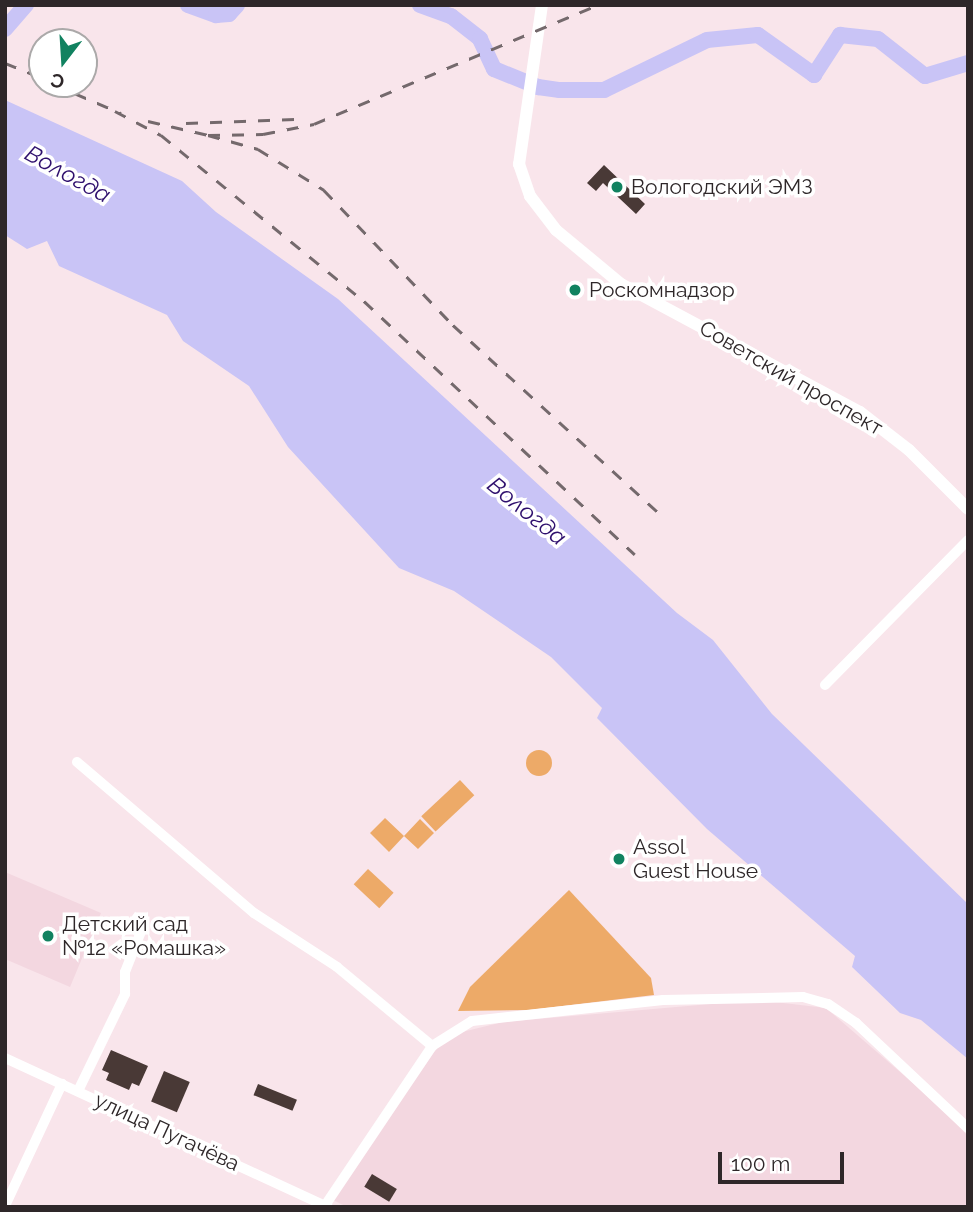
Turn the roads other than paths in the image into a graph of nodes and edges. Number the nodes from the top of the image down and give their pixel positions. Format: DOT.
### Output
graph roads {
  1 [pos="542,5"];
  2 [pos="968,509"];
  3 [pos="968,540"];
  4 [pos="825,685"];
  5 [pos="77,762"];
  6 [pos="142,929"];
  7 [pos="432,1046"];
  8 [pos="5,1058"];
  9 [pos="62,1084"];
  10 [pos="78,1091"];
  11 [pos="968,1128"];
  12 [pos="5,1206"];
  13 [pos="326,1206"];
  1 -- 2 [label="street, Советский проспект"];
  3 -- 4 [label="street"];
  5 -- 7 [label="street"];
  6 -- 10 [label="street"];
  7 -- 11 [label="street"];
  7 -- 13 [label="street"];
  8 -- 9 [label="street, улица Пугачёва"];
  9 -- 10 [label="street, улица Пугачёва"];
  9 -- 12 [label="street"];
  10 -- 13 [label="street, улица Пугачёва"];
}
